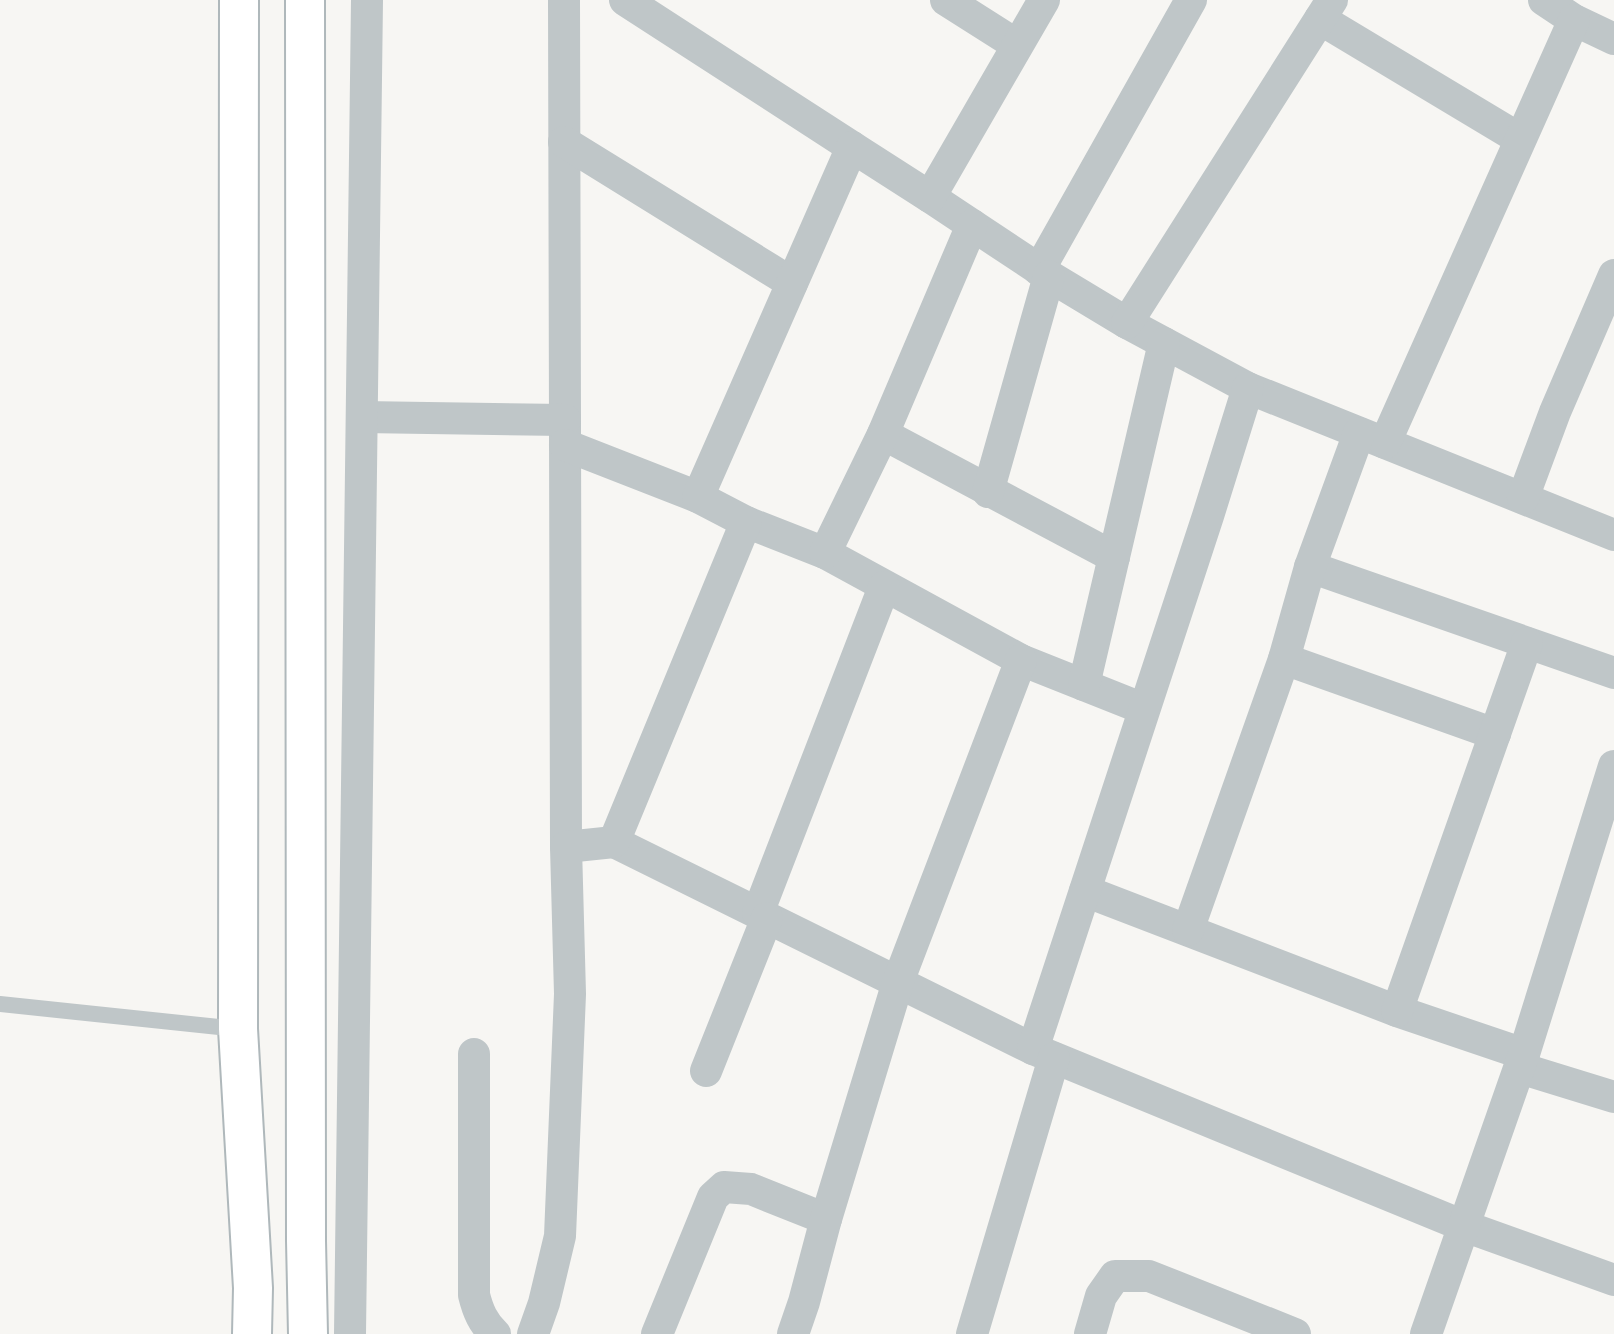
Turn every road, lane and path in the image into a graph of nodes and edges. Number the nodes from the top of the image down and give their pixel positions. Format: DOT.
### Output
graph roads {
  1 [pos="239,0"];
  2 [pos="305,0"];
  3 [pos="367,0"];
  4 [pos="564,0"];
  5 [pos="625,0"];
  6 [pos="946,0"];
  7 [pos="1044,0"];
  8 [pos="1191,0"];
  9 [pos="1544,0"];
  10 [pos="1326,9"];
  11 [pos="1574,20"];
  12 [pos="1614,39"];
  13 [pos="1017,45"];
  14 [pos="1520,139"];
  15 [pos="564,142"];
  16 [pos="852,147"];
  17 [pos="930,197"];
  18 [pos="972,225"];
  19 [pos="1044,273"];
  20 [pos="1614,275"];
  21 [pos="792,283"];
  22 [pos="1127,323"];
  23 [pos="1164,343"];
  24 [pos="1248,388"];
  25 [pos="362,416"];
  26 [pos="565,433"];
  27 [pos="883,434"];
  28 [pos="1372,438"];
  29 [pos="988,492"];
  30 [pos="698,497"];
  31 [pos="1523,498"];
  32 [pos="746,523"];
  33 [pos="1614,535"];
  34 [pos="825,553"];
  35 [pos="1114,557"];
  36 [pos="1310,566"];
  37 [pos="884,587"];
  38 [pos="1527,643"];
  39 [pos="1284,659"];
  40 [pos="1021,660"];
  41 [pos="1614,673"];
  42 [pos="1084,685"];
  43 [pos="1144,709"];
  44 [pos="1495,734"];
  45 [pos="1614,766"];
  46 [pos="614,842"];
  47 [pos="566,847"];
  48 [pos="1084,891"];
  49 [pos="762,915"];
  50 [pos="1188,930"];
  51 [pos="898,982"];
  52 [pos="0,1004"];
  53 [pos="1397,1011"];
  54 [pos="238,1029"];
  55 [pos="1043,1053"];
  56 [pos="474,1054"];
  57 [pos="1522,1061"];
  58 [pos="706,1071"];
  59 [pos="1614,1097"];
  60 [pos="826,1219"];
  61 [pos="1464,1226"];
  62 [pos="1614,1280"];
  63 [pos="252,1334"];
  64 [pos="308,1334"];
  65 [pos="350,1334"];
  66 [pos="495,1334"];
  67 [pos="533,1334"];
  68 [pos="657,1334"];
  69 [pos="793,1334"];
  70 [pos="972,1334"];
  71 [pos="1090,1334"];
  72 [pos="1295,1334"];
  73 [pos="1426,1334"];
  1 -- 54 [label="street"];
  2 -- 64 [label="street"];
  3 -- 25 [label="street"];
  4 -- 15 [label="street"];
  5 -- 16 [label="street"];
  6 -- 13 [label="street"];
  7 -- 13 [label="street"];
  8 -- 19 [label="street"];
  9 -- 11 [label="street"];
  10 -- 14 [label="street"];
  10 -- 22 [label="street"];
  11 -- 12 [label="street"];
  11 -- 14 [label="street"];
  13 -- 17 [label="street"];
  14 -- 28 [label="street"];
  15 -- 21 [label="street"];
  15 -- 26 [label="street"];
  16 -- 17 [label="street"];
  16 -- 21 [label="street"];
  17 -- 18 [label="street"];
  18 -- 19 [label="street"];
  18 -- 27 [label="street"];
  19 -- 22 [label="street"];
  19 -- 29 [label="street"];
  20 -- 31 [label="street"];
  21 -- 30 [label="street"];
  22 -- 23 [label="street"];
  23 -- 24 [label="street"];
  23 -- 35 [label="street"];
  24 -- 28 [label="street"];
  24 -- 43 [label="street"];
  25 -- 26 [label="street"];
  25 -- 65 [label="street"];
  26 -- 30 [label="street"];
  26 -- 47 [label="street"];
  27 -- 29 [label="street"];
  27 -- 34 [label="street"];
  28 -- 31 [label="street"];
  28 -- 36 [label="street"];
  29 -- 35 [label="street"];
  30 -- 32 [label="street"];
  31 -- 33 [label="street"];
  32 -- 34 [label="street"];
  32 -- 46 [label="street"];
  34 -- 37 [label="street"];
  35 -- 42 [label="street"];
  36 -- 38 [label="street"];
  36 -- 39 [label="street"];
  37 -- 40 [label="street"];
  37 -- 49 [label="street"];
  38 -- 41 [label="street"];
  38 -- 44 [label="street"];
  39 -- 44 [label="street"];
  39 -- 50 [label="street"];
  40 -- 42 [label="street"];
  40 -- 51 [label="street"];
  42 -- 43 [label="street"];
  43 -- 48 [label="street"];
  44 -- 53 [label="street"];
  45 -- 57 [label="street"];
  46 -- 47 [label="street"];
  46 -- 49 [label="street"];
  47 -- 67 [label="street"];
  48 -- 50 [label="street"];
  48 -- 55 [label="street"];
  49 -- 51 [label="street"];
  49 -- 58 [label="street"];
  50 -- 53 [label="street"];
  51 -- 55 [label="street"];
  51 -- 60 [label="street"];
  52 -- 54 [label="lane"];
  53 -- 57 [label="street"];
  54 -- 63 [label="street"];
  55 -- 61 [label="street"];
  55 -- 70 [label="street"];
  56 -- 66 [label="street"];
  57 -- 59 [label="street"];
  57 -- 61 [label="street"];
  60 -- 68 [label="street"];
  60 -- 69 [label="street"];
  61 -- 62 [label="street"];
  61 -- 73 [label="street"];
  71 -- 72 [label="street"];
}
